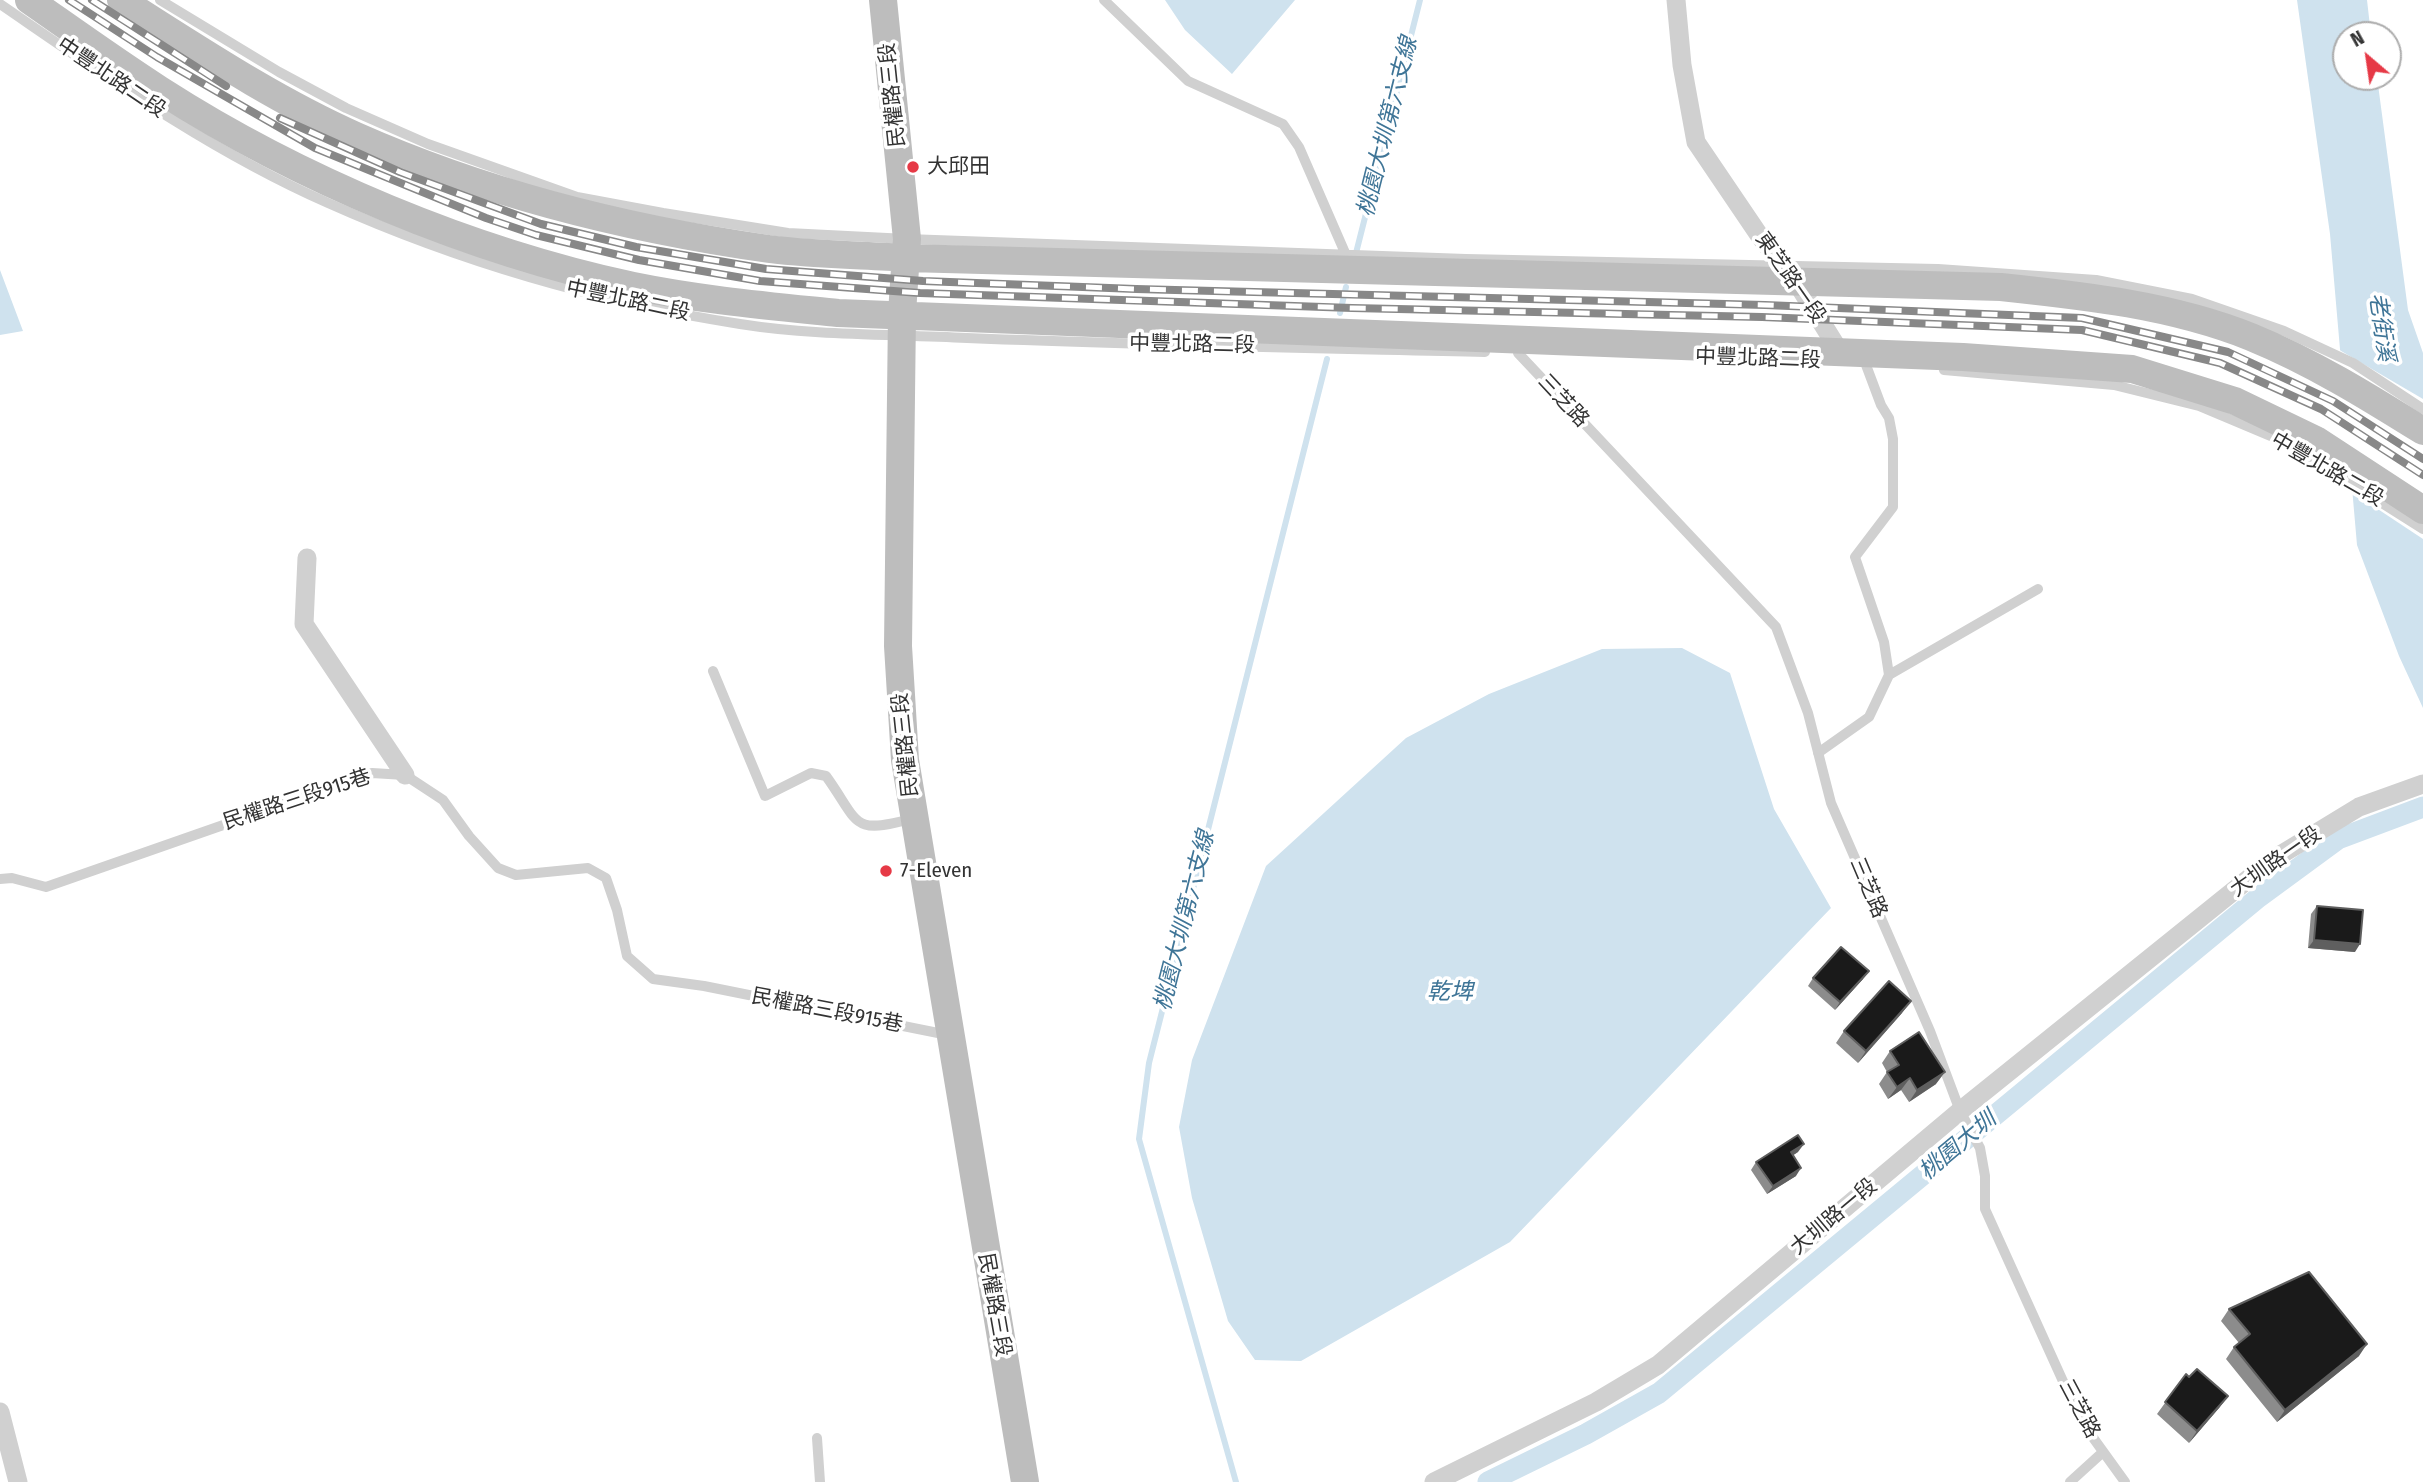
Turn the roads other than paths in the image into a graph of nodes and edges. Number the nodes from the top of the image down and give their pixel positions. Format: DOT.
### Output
graph roads {
  1 [pos="29,0"];
  2 [pos="121,0"];
  3 [pos="160,0"];
  4 [pos="883,0"];
  5 [pos="1104,0"];
  6 [pos="1676,0"];
  7 [pos="0,4"];
  8 [pos="907,249"];
  9 [pos="1346,255"];
  10 [pos="1790,274"];
  11 [pos="902,324"];
  12 [pos="2288,343"];
  13 [pos="1490,352"];
  14 [pos="1840,352"];
  15 [pos="1504,353"];
  16 [pos="1518,353"];
  17 [pos="1532,353"];
  18 [pos="1588,354"];
  19 [pos="1873,365"];
  20 [pos="1935,369"];
  21 [pos="2423,409"];
  22 [pos="2423,431"];
  23 [pos="2319,451"];
  24 [pos="2423,510"];
  25 [pos="2423,528"];
  26 [pos="307,558"];
  27 [pos="2038,589"];
  28 [pos="713,671"];
  29 [pos="1889,675"];
  30 [pos="1818,753"];
  31 [pos="405,775"];
  32 [pos="2423,784"];
  33 [pos="914,818"];
  34 [pos="0,879"];
  35 [pos="948,1035"];
  36 [pos="1963,1117"];
  37 [pos="0,1412"];
  38 [pos="817,1438"];
  39 [pos="2103,1452"];
  40 [pos="18,1482"];
  41 [pos="820,1482"];
  42 [pos="1025,1482"];
  43 [pos="1434,1482"];
  44 [pos="2070,1482"];
  45 [pos="2125,1482"];
  1 -- 11 [label="main road, 中豐北路二段"];
  2 -- 8 [label="main road"];
  3 -- 8 [label="lane"];
  4 -- 8 [label="main road, 民權路三段"];
  5 -- 9 [label="lane"];
  6 -- 10 [label="street, 東芝路一段"];
  7 -- 11 [label="lane, 中豐北路二段"];
  8 -- 9 [label="lane"];
  8 -- 10 [label="main road"];
  8 -- 11 [label="main road, 民權路三段"];
  9 -- 10 [label="lane"];
  10 -- 12 [label="main road"];
  10 -- 14 [label="street, 東芝路一段"];
  11 -- 13 [label="lane, 中豐北路二段"];
  11 -- 14 [label="main road, 中豐北路二段"];
  11 -- 33 [label="main road, 民權路三段"];
  12 -- 21 [label="lane"];
  12 -- 22 [label="main road"];
  14 -- 19 [label="street"];
  14 -- 23 [label="main road, 中豐北路二段"];
  15 -- 16 [label="lane"];
  16 -- 17 [label="lane"];
  16 -- 30 [label="lane, 三芝路"];
  18 -- 19 [label="lane, 中豐北路二段"];
  19 -- 29 [label="lane"];
  20 -- 23 [label="lane, 中豐北路二段"];
  23 -- 24 [label="main road, 中豐北路二段"];
  23 -- 25 [label="lane, 中豐北路二段"];
  26 -- 31 [label="street"];
  27 -- 29 [label="lane"];
  28 -- 33 [label="lane"];
  29 -- 30 [label="lane"];
  30 -- 36 [label="lane, 三芝路"];
  31 -- 34 [label="lane, 民權路三段915巷"];
  31 -- 35 [label="lane, 民權路三段915巷"];
  32 -- 36 [label="street, 大圳路一段"];
  33 -- 35 [label="main road, 民權路三段"];
  35 -- 42 [label="main road, 民權路三段"];
  36 -- 39 [label="lane, 三芝路"];
  36 -- 43 [label="street, 大圳路一段"];
  37 -- 40 [label="street"];
  38 -- 41 [label="lane"];
  39 -- 44 [label="lane"];
  39 -- 45 [label="lane, 三芝路"];
}
